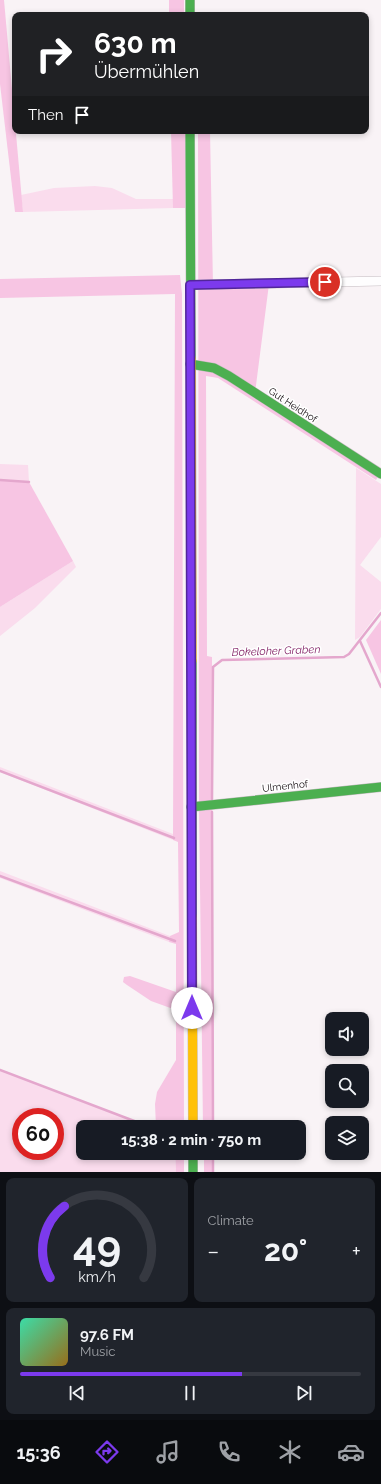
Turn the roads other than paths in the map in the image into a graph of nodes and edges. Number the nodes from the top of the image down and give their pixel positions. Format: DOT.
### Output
graph roads {
  1 [pos="190,0"];
  2 [pos="190,12"];
  3 [pos="190,134"];
  4 [pos="381,281"];
  5 [pos="190,285"];
  6 [pos="190,364"];
  7 [pos="381,474"];
  8 [pos="381,787"];
  9 [pos="191,807"];
  10 [pos="193,1120"];
  11 [pos="193,1160"];
  12 [pos="193,1172"];
  1 -- 2 [label="main road"];
  3 -- 5 [label="main road"];
  4 -- 5 [label="street"];
  5 -- 6 [label="main road"];
  6 -- 7 [label="main road, Gut Heidhof"];
  6 -- 9 [label="main road"];
  8 -- 9 [label="main road, Ulmenhof"];
  9 -- 10 [label="main road"];
  11 -- 12 [label="main road"];
}
